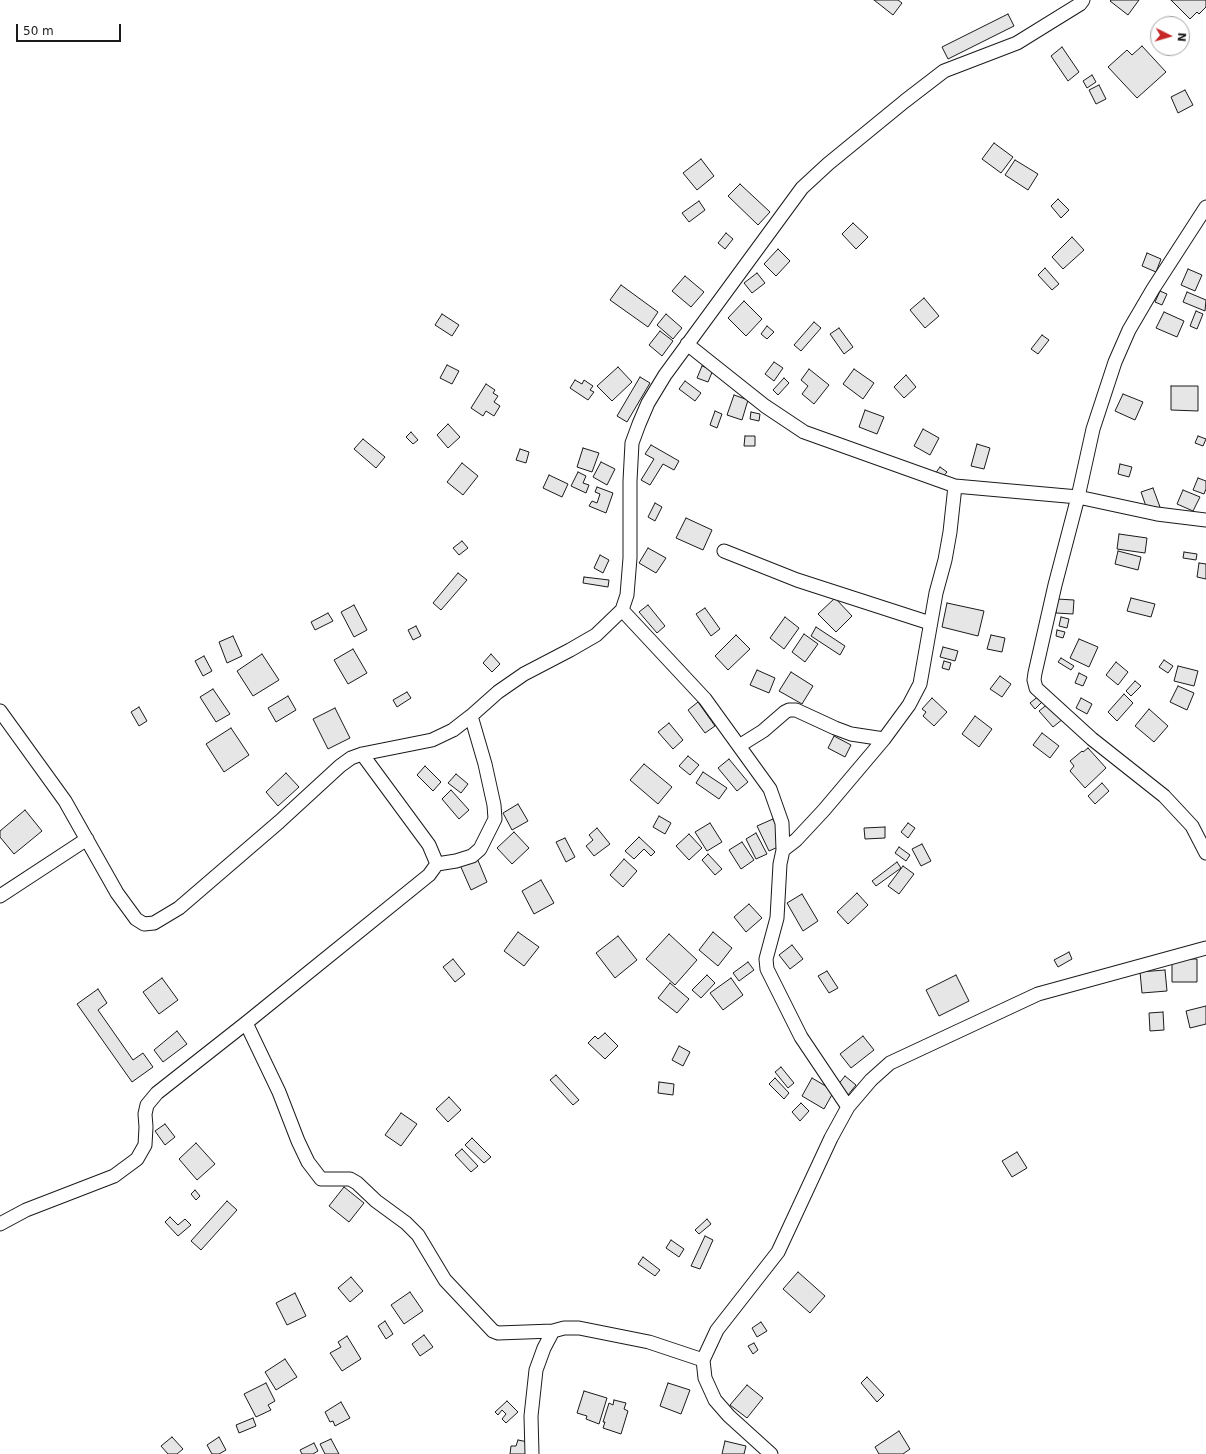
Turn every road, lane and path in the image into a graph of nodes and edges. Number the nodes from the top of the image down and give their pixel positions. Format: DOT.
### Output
graph roads {
  1 [pos="1084,0"];
  2 [pos="1206,207"];
  3 [pos="687,344"];
  4 [pos="955,486"];
  5 [pos="1078,497"];
  6 [pos="1206,520"];
  7 [pos="724,552"];
  8 [pos="622,610"];
  9 [pos="930,623"];
  10 [pos="0,711"];
  11 [pos="471,716"];
  12 [pos="884,739"];
  13 [pos="739,746"];
  14 [pos="362,754"];
  15 [pos="87,839"];
  16 [pos="783,850"];
  17 [pos="1206,853"];
  18 [pos="437,864"];
  19 [pos="0,896"];
  20 [pos="1206,948"];
  21 [pos="246,1023"];
  22 [pos="848,1107"];
  23 [pos="0,1224"];
  24 [pos="553,1331"];
  25 [pos="703,1360"];
  26 [pos="532,1454"];
  27 [pos="771,1454"];
  1 -- 3 [label="street"];
  2 -- 5 [label="street"];
  3 -- 4 [label="street"];
  3 -- 8 [label="street"];
  4 -- 5 [label="street"];
  4 -- 9 [label="street"];
  5 -- 6 [label="street"];
  5 -- 17 [label="street"];
  7 -- 9 [label="street"];
  8 -- 11 [label="street"];
  8 -- 13 [label="street"];
  9 -- 12 [label="street"];
  10 -- 15 [label="street"];
  11 -- 14 [label="street"];
  11 -- 18 [label="street"];
  12 -- 13 [label="street"];
  12 -- 16 [label="street"];
  13 -- 16 [label="street"];
  14 -- 15 [label="street"];
  14 -- 18 [label="street"];
  15 -- 19 [label="street"];
  16 -- 22 [label="street"];
  18 -- 21 [label="street"];
  20 -- 22 [label="street"];
  21 -- 23 [label="street"];
  21 -- 24 [label="street"];
  22 -- 25 [label="street"];
  24 -- 25 [label="street"];
  24 -- 26 [label="street"];
  25 -- 27 [label="street"];
}
